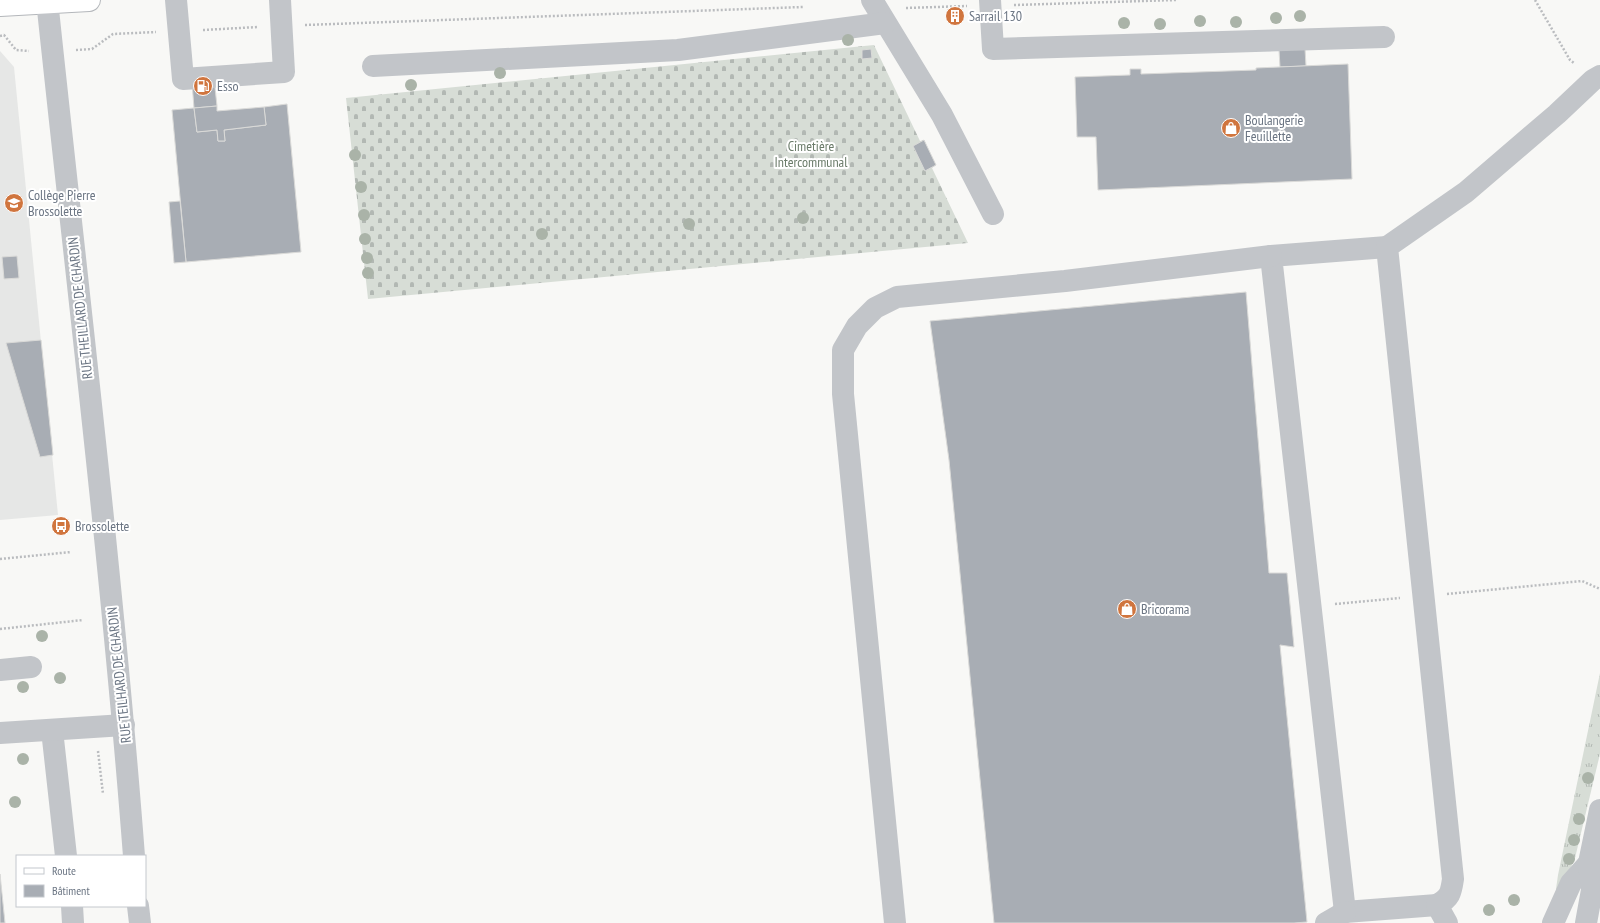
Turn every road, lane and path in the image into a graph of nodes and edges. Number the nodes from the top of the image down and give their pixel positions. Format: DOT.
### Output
graph roads {
  1 [pos="89,0"];
  2 [pos="176,0"];
  3 [pos="280,0"];
  4 [pos="1176,0"];
  5 [pos="1535,0"];
  6 [pos="47,1"];
  7 [pos="990,3"];
  8 [pos="0,5"];
  9 [pos="807,7"];
  10 [pos="878,11"];
  11 [pos="282,26"];
  12 [pos="178,31"];
  13 [pos="0,36"];
  14 [pos="1384,37"];
  15 [pos="53,51"];
  16 [pos="373,66"];
  17 [pos="1596,78"];
  18 [pos="993,214"];
  19 [pos="1387,247"];
  20 [pos="1271,256"];
  21 [pos="101,494"];
  22 [pos="71,552"];
  23 [pos="0,559"];
  24 [pos="1600,588"];
  25 [pos="1424,596"];
  26 [pos="1311,607"];
  27 [pos="83,620"];
  28 [pos="0,629"];
  29 [pos="31,667"];
  30 [pos="0,670"];
  31 [pos="124,725"];
  32 [pos="96,727"];
  33 [pos="52,730"];
  34 [pos="0,733"];
  35 [pos="103,795"];
  36 [pos="1600,810"];
  37 [pos="66,855"];
  38 [pos="134,855"];
  39 [pos="1588,864"];
  40 [pos="72,907"];
  41 [pos="138,907"];
  42 [pos="1345,912"];
  43 [pos="1442,914"];
  44 [pos="73,923"];
  45 [pos="140,923"];
  46 [pos="895,923"];
  47 [pos="1326,923"];
  48 [pos="1553,923"];
  49 [pos="1586,923"];
  1 -- 6 [label="main road"];
  2 -- 12 [label="street"];
  3 -- 11 [label="street"];
  4 -- 7 [label="path"];
  5 -- 17 [label="path"];
  6 -- 8 [label="main road"];
  6 -- 15 [label="street, RUE THEILLARD DE CHARDIN"];
  7 -- 10 [label="path"];
  7 -- 14 [label="street"];
  9 -- 11 [label="path"];
  10 -- 16 [label="street"];
  10 -- 18 [label="street"];
  11 -- 12 [label="path"];
  11 -- 12 [label="street"];
  12 -- 15 [label="path"];
  13 -- 15 [label="path"];
  15 -- 21 [label="street, RUE THEILLARD DE CHARDIN"];
  17 -- 19 [label="street"];
  19 -- 20 [label="street"];
  19 -- 25 [label="street"];
  20 -- 26 [label="street"];
  20 -- 46 [label="street"];
  21 -- 31 [label="street, RUE TEILHARD DE CHARDIN"];
  22 -- 23 [label="path"];
  24 -- 25 [label="path"];
  25 -- 26 [label="path"];
  25 -- 43 [label="street"];
  26 -- 42 [label="street"];
  27 -- 28 [label="path"];
  29 -- 30 [label="street"];
  31 -- 32 [label="street"];
  31 -- 38 [label="street, RUE TEILHARD DE CHARDIN"];
  32 -- 33 [label="street"];
  32 -- 35 [label="path"];
  33 -- 34 [label="street"];
  33 -- 37 [label="street"];
  36 -- 39 [label="street"];
  39 -- 48 [label="street"];
  39 -- 49 [label="street"];
  40 -- 44 [label="street"];
  41 -- 45 [label="street"];
  42 -- 43 [label="street"];
  42 -- 47 [label="street"];
}
